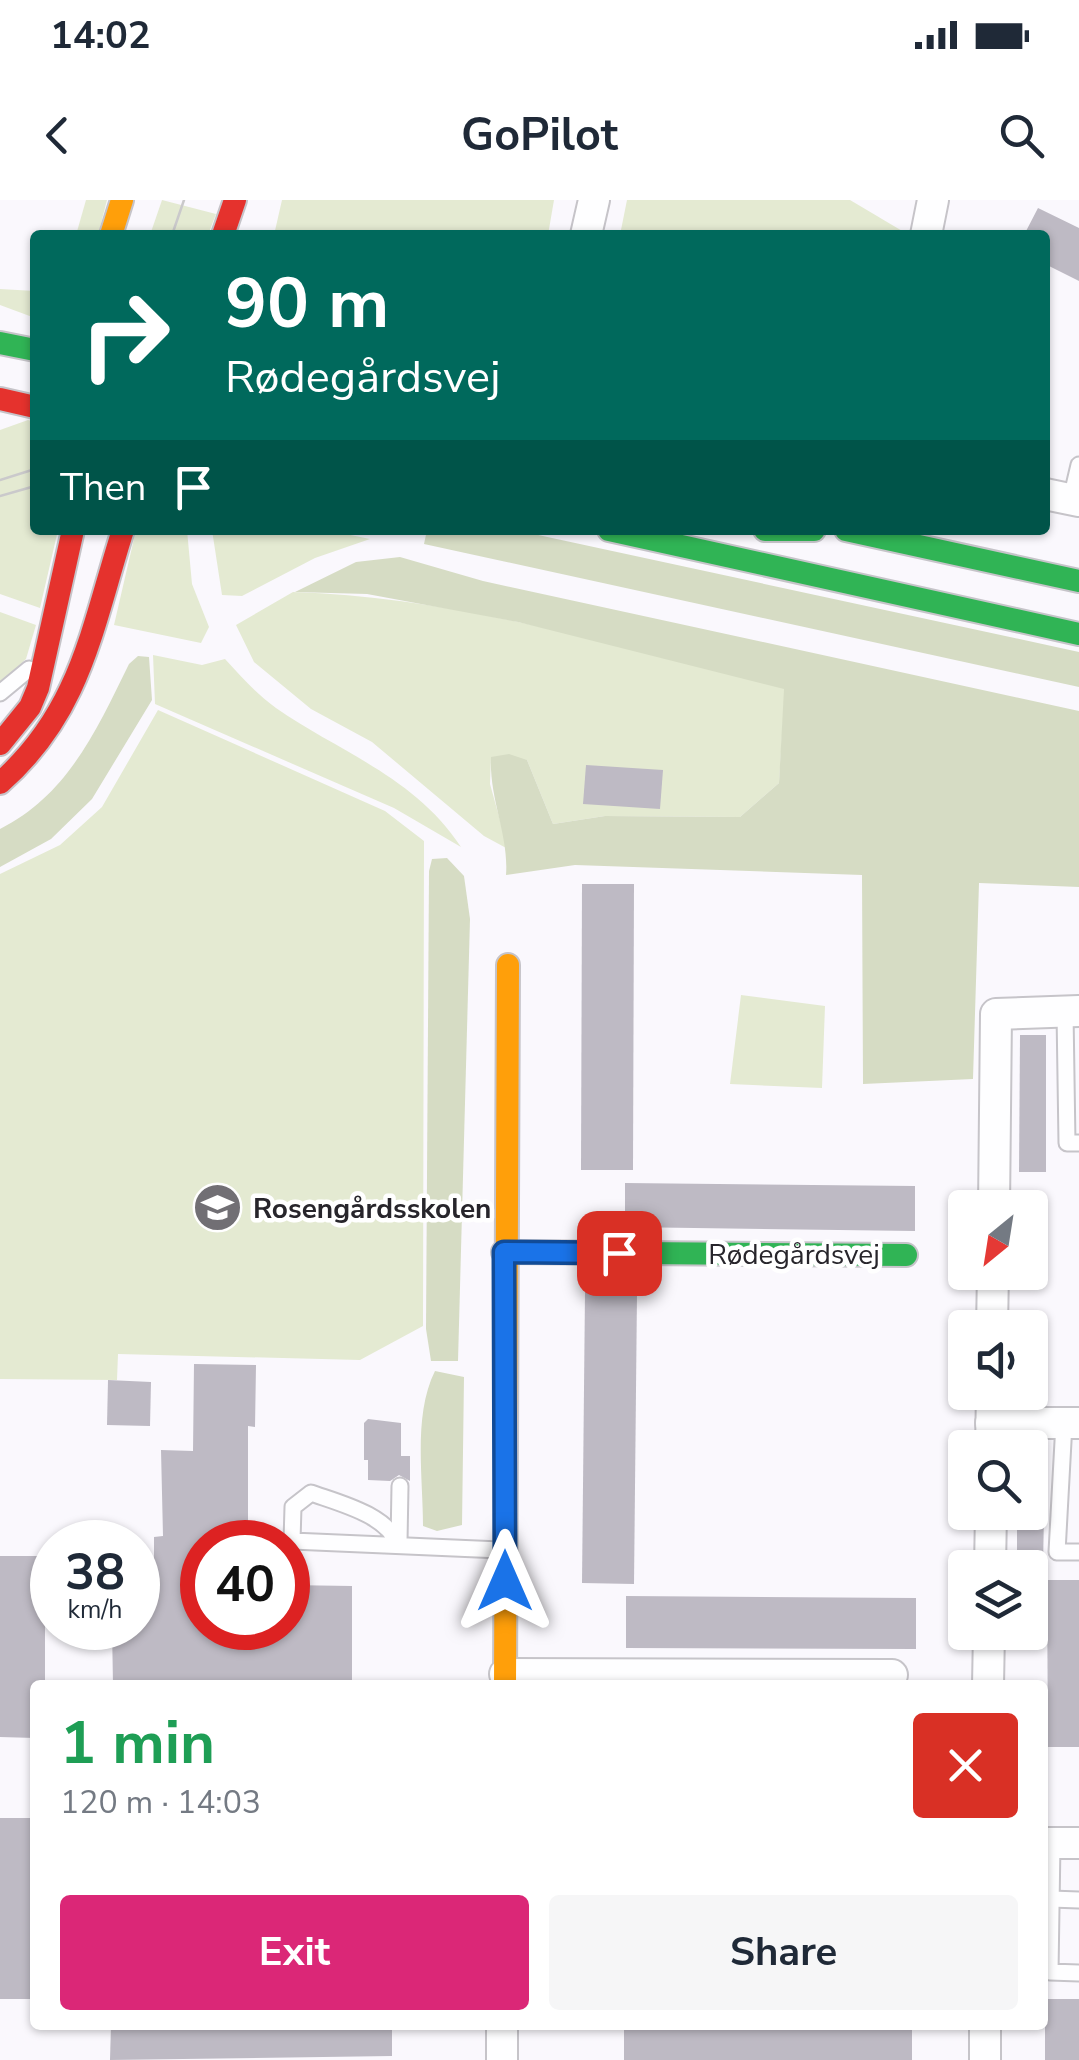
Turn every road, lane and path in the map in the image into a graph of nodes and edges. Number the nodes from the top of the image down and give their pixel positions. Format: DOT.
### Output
graph roads {
  1 [pos="122,200"];
  2 [pos="235,200"];
  3 [pos="594,200"];
  4 [pos="933,200"];
  5 [pos="113,230"];
  6 [pos="226,230"];
  7 [pos="587,230"];
  8 [pos="927,230"];
  9 [pos="0,323"];
  10 [pos="21,347"];
  11 [pos="0,399"];
  12 [pos="30,407"];
  13 [pos="1079,465"];
  14 [pos="1065,498"];
  15 [pos="72,535"];
  16 [pos="110,535"];
  17 [pos="121,535"];
  18 [pos="632,535"];
  19 [pos="869,535"];
  20 [pos="1079,581"];
  21 [pos="105,583"];
  22 [pos="1079,634"];
  23 [pos="49,636"];
  24 [pos="0,694"];
  25 [pos="0,744"];
  26 [pos="0,783"];
  27 [pos="508,966"];
  28 [pos="1072,1012"];
  29 [pos="1079,1143"];
  30 [pos="994,1190"];
  31 [pos="504,1252"];
  32 [pos="906,1254"];
  33 [pos="1072,1424"];
  34 [pos="1028,1430"];
  35 [pos="1060,1480"];
  36 [pos="1079,1480"];
  37 [pos="400,1486"];
  38 [pos="398,1545"];
  39 [pos="505,1550"];
  40 [pos="1079,1552"];
  41 [pos="989,1650"];
  42 [pos="892,1676"];
  43 [pos="505,1679"];
  44 [pos="988,1680"];
  45 [pos="1058,1843"];
  46 [pos="1052,1899"];
  47 [pos="1079,1900"];
  48 [pos="1079,1973"];
  49 [pos="502,2030"];
  50 [pos="985,2030"];
  51 [pos="502,2060"];
  52 [pos="985,2060"];
  1 -- 5 [label="street"];
  2 -- 6 [label="street"];
  3 -- 7 [label="street"];
  4 -- 8 [label="street"];
  9 -- 10 [label="street"];
  11 -- 12 [label="street"];
  13 -- 14 [label="lane"];
  15 -- 23 [label="street"];
  16 -- 21 [label="street"];
  17 -- 21 [label="street"];
  18 -- 22 [label="street"];
  19 -- 20 [label="street"];
  21 -- 26 [label="street"];
  23 -- 24 [label="lane"];
  23 -- 25 [label="street"];
  27 -- 31 [label="street"];
  28 -- 29 [label="lane"];
  28 -- 30 [label="street"];
  31 -- 32 [label="street, Rødegårdsvej"];
  31 -- 39 [label="street"];
  33 -- 34 [label="street"];
  33 -- 35 [label="lane"];
  35 -- 36 [label="lane"];
  35 -- 40 [label="lane"];
  37 -- 38 [label="lane"];
  38 -- 38 [label="lane"];
  38 -- 39 [label="lane"];
  39 -- 43 [label="street"];
  41 -- 44 [label="street"];
  42 -- 43 [label="street"];
  45 -- 46 [label="lane"];
  46 -- 47 [label="lane"];
  46 -- 48 [label="lane"];
  49 -- 51 [label="street"];
  50 -- 52 [label="street"];
}
